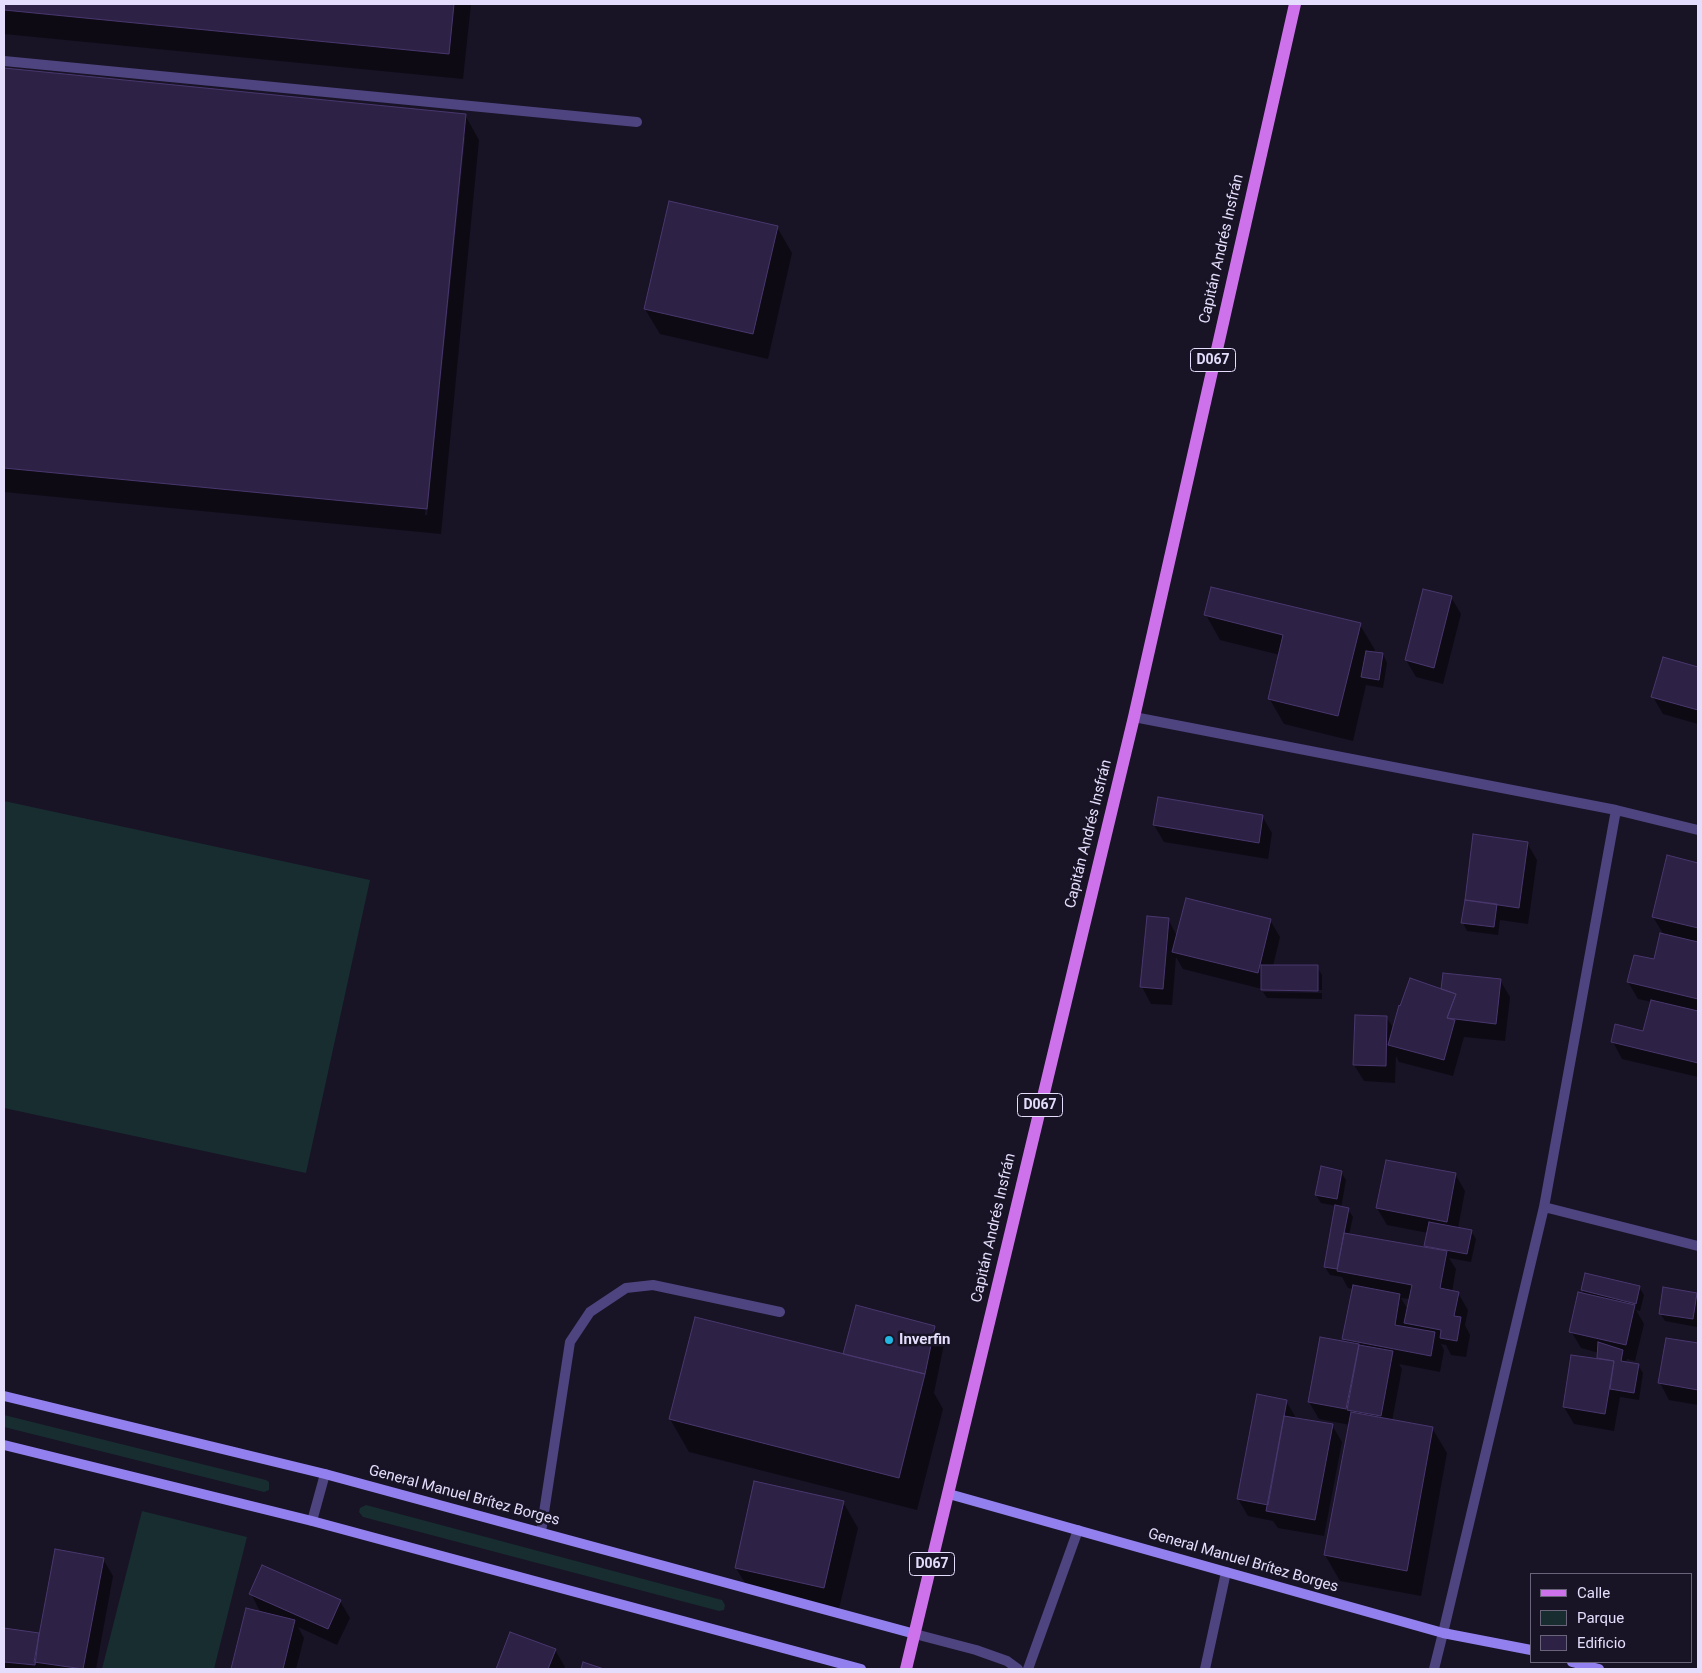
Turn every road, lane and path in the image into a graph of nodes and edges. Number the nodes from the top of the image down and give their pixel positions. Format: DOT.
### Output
graph roads {
  1 [pos="1295,4"];
  2 [pos="4,61"];
  3 [pos="637,122"];
  4 [pos="1134,717"];
  5 [pos="1616,810"];
  6 [pos="1698,830"];
  7 [pos="1544,1207"];
  8 [pos="1698,1246"];
  9 [pos="780,1312"];
  10 [pos="4,1396"];
  11 [pos="4,1445"];
  12 [pos="325,1474"];
  13 [pos="949,1494"];
  14 [pos="312,1521"];
  15 [pos="1078,1530"];
  16 [pos="541,1532"];
  17 [pos="1226,1572"];
  18 [pos="1443,1632"];
  19 [pos="915,1634"];
  20 [pos="1530,1650"];
  21 [pos="1576,1663"];
  22 [pos="861,1669"];
  23 [pos="906,1669"];
  24 [pos="1018,1669"];
  25 [pos="1028,1669"];
  26 [pos="1205,1669"];
  27 [pos="1434,1669"];
  28 [pos="1599,1669"];
  1 -- 4 [label="main road, Capitán Andrés Insfrán / D067"];
  2 -- 3 [label="street"];
  4 -- 5 [label="street"];
  4 -- 13 [label="main road, Capitán Andrés Insfrán / D067"];
  5 -- 6 [label="street"];
  5 -- 7 [label="street"];
  7 -- 8 [label="street"];
  7 -- 18 [label="street"];
  9 -- 16 [label="street"];
  10 -- 12 [label="main road, General Manuel Brítez Borges"];
  11 -- 14 [label="main road"];
  12 -- 14 [label="street"];
  12 -- 16 [label="main road, General Manuel Brítez Borges"];
  13 -- 15 [label="main road, General Manuel Brítez Borges"];
  13 -- 19 [label="main road, Capitán Andrés Insfrán / D067"];
  14 -- 22 [label="main road"];
  15 -- 17 [label="main road, General Manuel Brítez Borges"];
  15 -- 25 [label="street"];
  16 -- 19 [label="main road, General Manuel Brítez Borges"];
  17 -- 18 [label="main road, General Manuel Brítez Borges"];
  17 -- 26 [label="street"];
  18 -- 20 [label="main road, General Manuel Brítez Borges"];
  18 -- 27 [label="street"];
  19 -- 23 [label="main road, Capitán Andrés Insfrán / D067"];
  19 -- 24 [label="street"];
  21 -- 28 [label="main road"];
}
